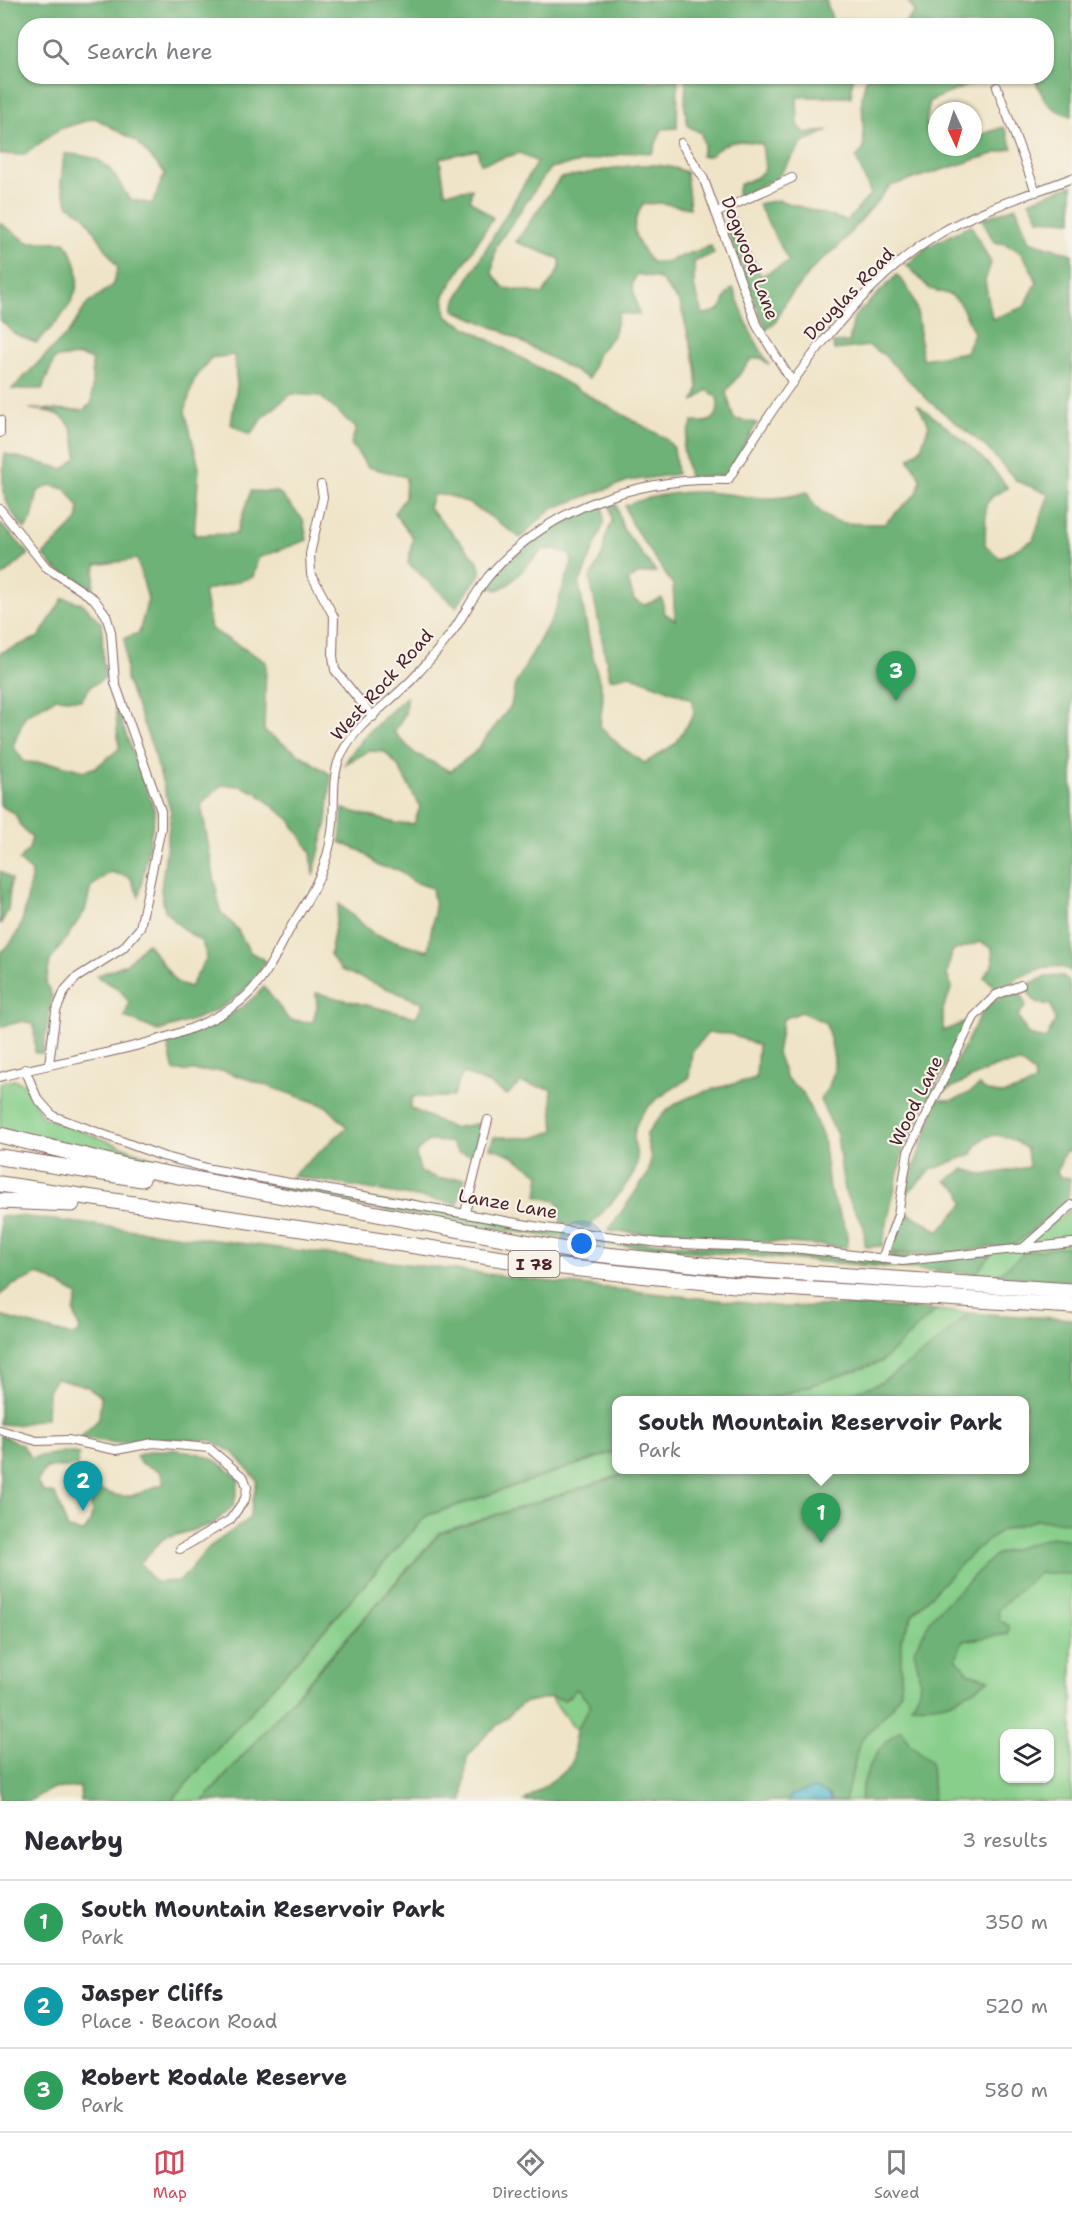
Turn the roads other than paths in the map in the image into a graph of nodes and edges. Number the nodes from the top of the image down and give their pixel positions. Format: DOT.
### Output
graph roads {
  1 [pos="997,87"];
  2 [pos="681,143"];
  3 [pos="792,178"];
  4 [pos="1072,178"];
  5 [pos="1036,192"];
  6 [pos="716,213"];
  7 [pos="793,382"];
  8 [pos="769,414"];
  9 [pos="0,420"];
  10 [pos="0,433"];
  11 [pos="321,485"];
  12 [pos="0,509"];
  13 [pos="373,717"];
  14 [pos="1021,985"];
  15 [pos="49,1064"];
  16 [pos="26,1069"];
  17 [pos="0,1077"];
  18 [pos="488,1120"];
  19 [pos="0,1135"];
  20 [pos="0,1157"];
  21 [pos="0,1184"];
  22 [pos="0,1201"];
  23 [pos="1072,1205"];
  24 [pos="465,1213"];
  25 [pos="438,1226"];
  26 [pos="1072,1243"];
  27 [pos="405,1246"];
  28 [pos="1022,1250"];
  29 [pos="882,1258"];
  30 [pos="1072,1291"];
  31 [pos="1072,1306"];
  32 [pos="0,1430"];
  33 [pos="180,1549"];
  1 -- 5 [label="street"];
  2 -- 6 [label="street, Dogwood Lane"];
  3 -- 6 [label="street"];
  4 -- 5 [label="street, Douglas Road"];
  5 -- 7 [label="street, Douglas Road"];
  6 -- 7 [label="street, Dogwood Lane"];
  7 -- 8 [label="street, Douglas Road"];
  8 -- 13 [label="street, West Rock Road"];
  9 -- 10 [label="street"];
  11 -- 13 [label="street"];
  12 -- 15 [label="street"];
  13 -- 15 [label="street, West Rock Road"];
  14 -- 29 [label="street, Wood Lane"];
  15 -- 16 [label="street, West Rock Road"];
  16 -- 17 [label="street, West Rock Road"];
  16 -- 24 [label="street, Lanze Lane"];
  18 -- 24 [label="street"];
  19 -- 25 [label="highway"];
  20 -- 25 [label="highway, I 78"];
  21 -- 27 [label="highway, I 78"];
  22 -- 27 [label="highway"];
  23 -- 28 [label="street"];
  24 -- 29 [label="street, Lanze Lane"];
  25 -- 30 [label="highway, I 78"];
  26 -- 28 [label="street, Lanze Lane"];
  27 -- 31 [label="highway, I 78"];
  28 -- 29 [label="street, Lanze Lane"];
  32 -- 33 [label="street"];
}
